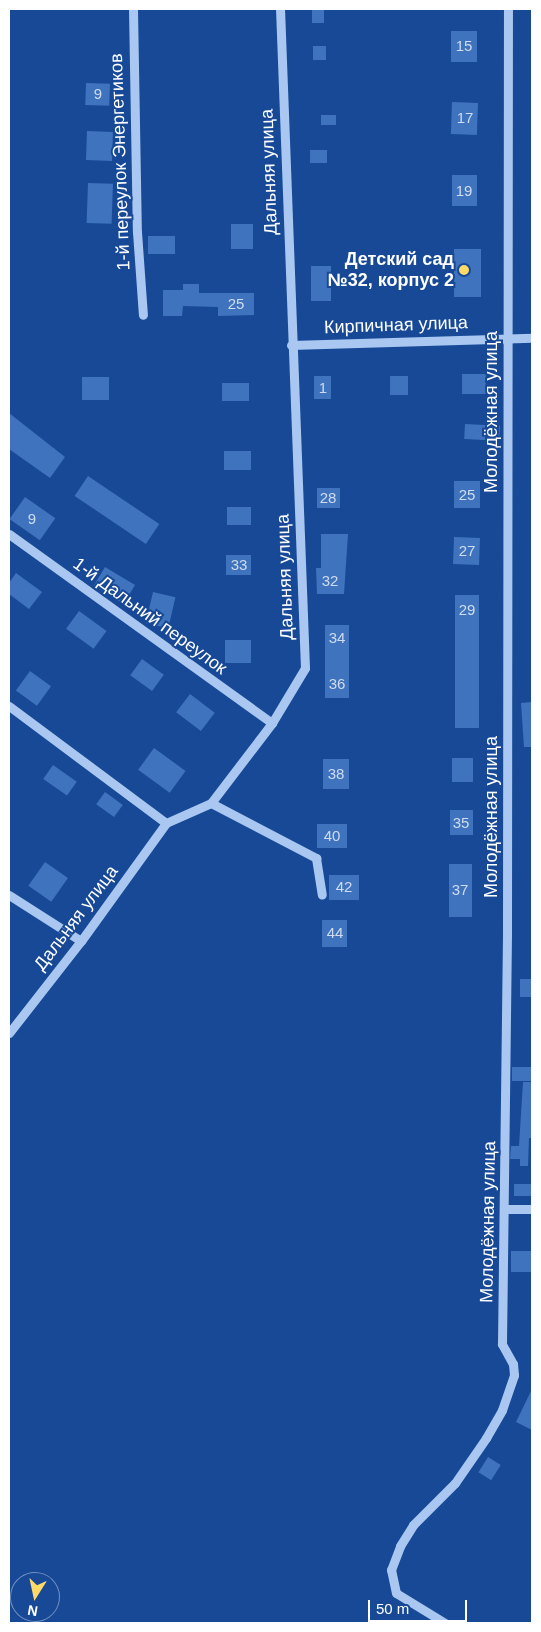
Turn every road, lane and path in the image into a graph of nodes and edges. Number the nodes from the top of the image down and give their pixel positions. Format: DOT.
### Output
graph roads {
  1 [pos="133,9"];
  2 [pos="280,9"];
  3 [pos="508,9"];
  4 [pos="143,315"];
  5 [pos="508,338"];
  6 [pos="532,338"];
  7 [pos="291,345"];
  8 [pos="9,534"];
  9 [pos="9,706"];
  10 [pos="272,724"];
  11 [pos="211,803"];
  12 [pos="166,823"];
  13 [pos="322,894"];
  14 [pos="9,895"];
  15 [pos="81,941"];
  16 [pos="9,1033"];
  17 [pos="504,1209"];
  18 [pos="532,1209"];
  19 [pos="444,1623"];
  1 -- 4 [label="street, 1-й переулок Энергетиков"];
  2 -- 7 [label="street, Дальняя улица"];
  3 -- 5 [label="street, Молодёжная улица"];
  5 -- 6 [label="street, Кирпичная улица"];
  5 -- 7 [label="street, Кирпичная улица"];
  5 -- 17 [label="street, Молодёжная улица"];
  7 -- 10 [label="street, Дальняя улица"];
  8 -- 10 [label="street, 1-й Дальний переулок"];
  9 -- 12 [label="street"];
  10 -- 11 [label="street, Дальняя улица"];
  11 -- 12 [label="street, Дальняя улица"];
  11 -- 13 [label="street"];
  12 -- 15 [label="street, Дальняя улица"];
  14 -- 15 [label="street"];
  15 -- 16 [label="street, Дальняя улица"];
  17 -- 18 [label="street"];
  17 -- 19 [label="street, Молодёжная улица"];
}
